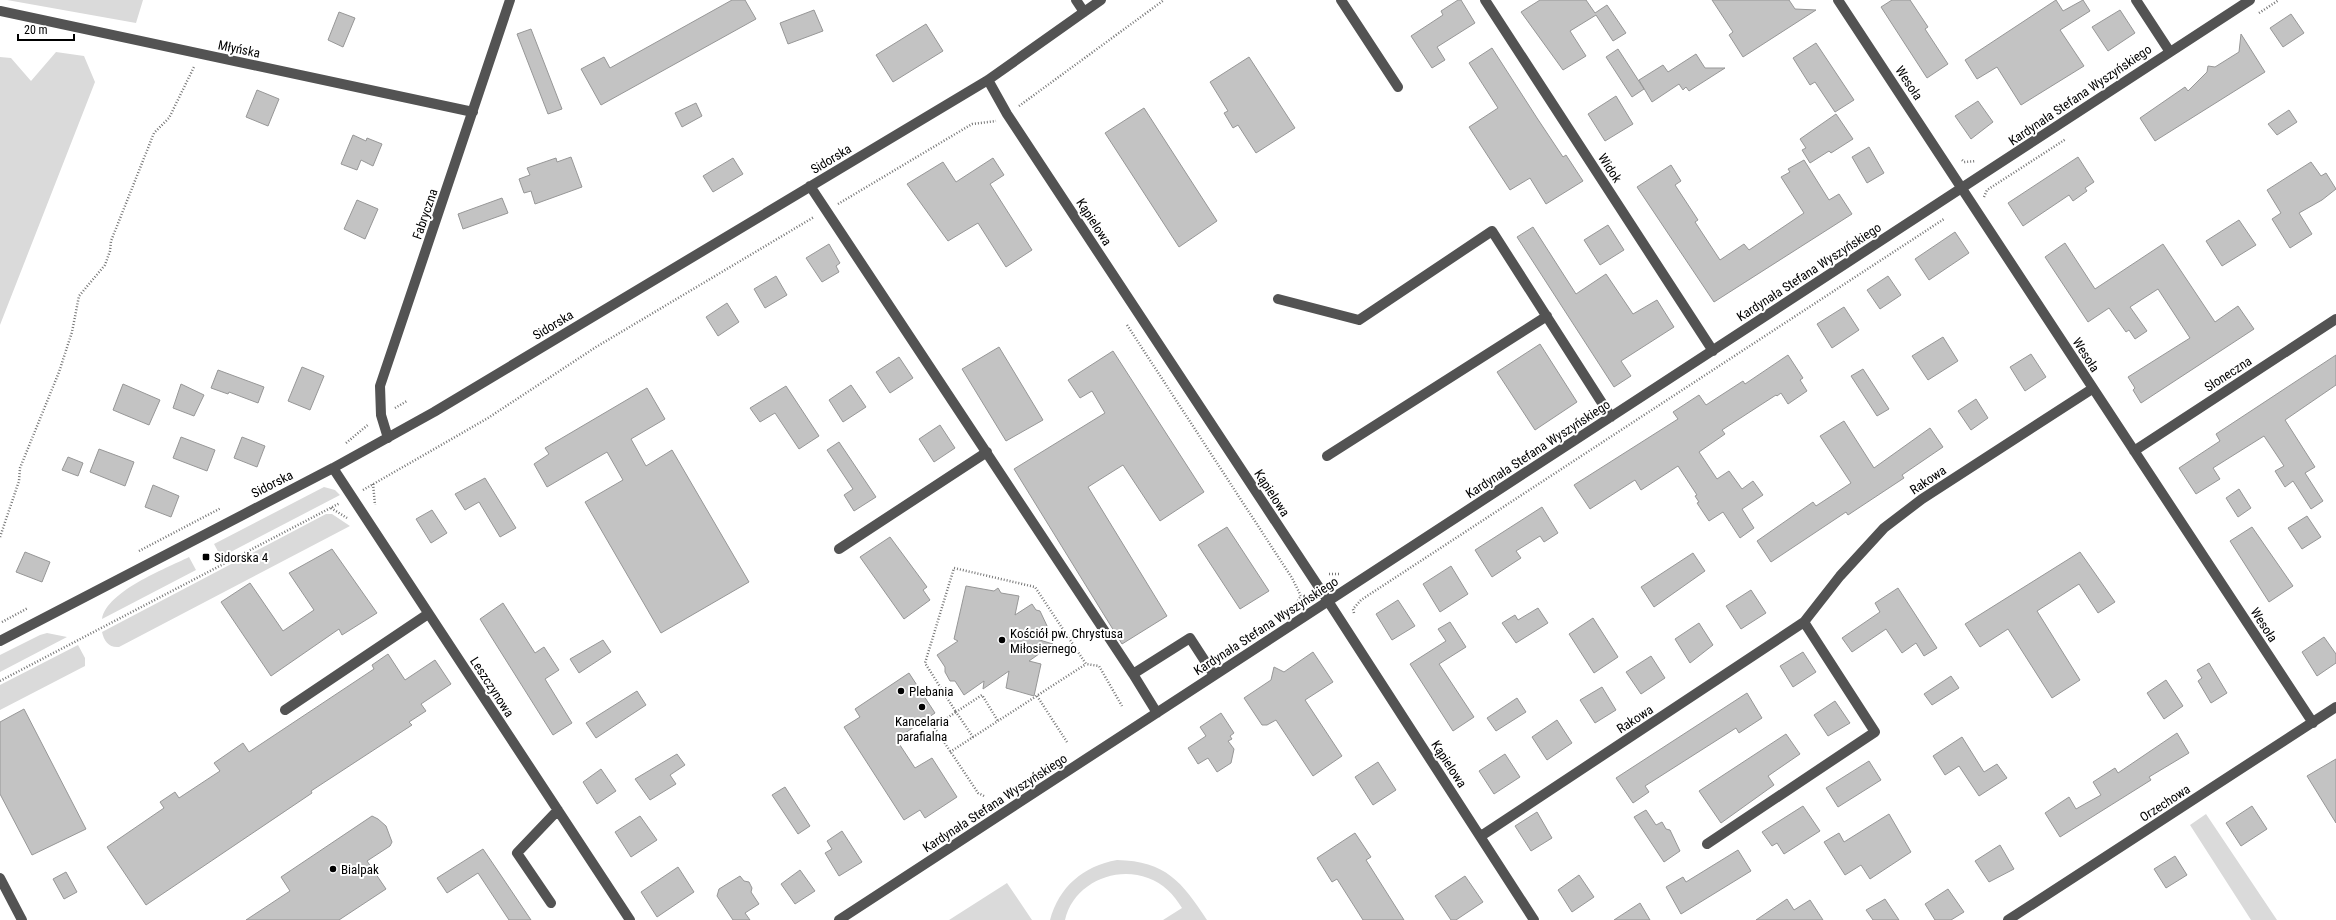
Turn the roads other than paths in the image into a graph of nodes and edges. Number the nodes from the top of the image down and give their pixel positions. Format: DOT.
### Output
graph roads {
  1 [pos="510,0"];
  2 [pos="1076,0"];
  3 [pos="1102,0"];
  4 [pos="1341,0"];
  5 [pos="1485,0"];
  6 [pos="1838,0"];
  7 [pos="2136,0"];
  8 [pos="2250,0"];
  9 [pos="0,11"];
  10 [pos="1084,12"];
  11 [pos="2170,52"];
  12 [pos="988,80"];
  13 [pos="1398,87"];
  14 [pos="473,112"];
  15 [pos="810,186"];
  16 [pos="1963,188"];
  17 [pos="1278,298"];
  18 [pos="1548,316"];
  19 [pos="2336,319"];
  20 [pos="1713,351"];
  21 [pos="2092,389"];
  22 [pos="1611,417"];
  23 [pos="388,438"];
  24 [pos="2134,451"];
  25 [pos="987,452"];
  26 [pos="1327,456"];
  27 [pos="333,468"];
  28 [pos="839,549"];
  29 [pos="1328,601"];
  30 [pos="428,614"];
  31 [pos="1804,622"];
  32 [pos="0,641"];
  33 [pos="1133,674"];
  34 [pos="1214,676"];
  35 [pos="2336,707"];
  36 [pos="285,710"];
  37 [pos="1157,713"];
  38 [pos="2313,723"];
  39 [pos="558,810"];
  40 [pos="1481,836"];
  41 [pos="1707,844"];
  42 [pos="0,878"];
  43 [pos="551,903"];
  44 [pos="22,920"];
  45 [pos="630,920"];
  46 [pos="839,920"];
  47 [pos="1534,920"];
  48 [pos="2008,920"];
  1 -- 14 [label="street, Fabryczna"];
  2 -- 10 [label="street"];
  3 -- 10 [label="street, Sidorska"];
  4 -- 13 [label="street"];
  5 -- 20 [label="street, Widok"];
  6 -- 16 [label="street, Wesoła"];
  7 -- 11 [label="street"];
  8 -- 11 [label="street, Kardynała Stefana Wyszyńskiego"];
  9 -- 14 [label="street, Młyńska"];
  10 -- 12 [label="street, Sidorska"];
  11 -- 16 [label="street, Kardynała Stefana Wyszyńskiego"];
  12 -- 15 [label="street, Sidorska"];
  12 -- 29 [label="street, Kąpielowa"];
  14 -- 23 [label="street, Fabryczna"];
  15 -- 23 [label="street, Sidorska"];
  15 -- 25 [label="street"];
  16 -- 20 [label="street, Kardynała Stefana Wyszyńskiego"];
  16 -- 21 [label="street, Wesoła"];
  17 -- 18 [label="street"];
  18 -- 22 [label="street"];
  18 -- 26 [label="street"];
  19 -- 24 [label="street, Słoneczna"];
  20 -- 22 [label="street, Kardynała Stefana Wyszyńskiego"];
  21 -- 24 [label="street, Wesoła"];
  21 -- 31 [label="street, Rakowa"];
  22 -- 29 [label="street, Kardynała Stefana Wyszyńskiego"];
  23 -- 27 [label="street, Sidorska"];
  24 -- 38 [label="street, Wesoła"];
  25 -- 28 [label="street"];
  25 -- 33 [label="street"];
  27 -- 30 [label="street, Leszczynowa"];
  27 -- 32 [label="street, Sidorska"];
  29 -- 34 [label="street, Kardynała Stefana Wyszyńskiego"];
  29 -- 40 [label="street, Kąpielowa"];
  30 -- 36 [label="street"];
  30 -- 39 [label="street, Leszczynowa"];
  31 -- 40 [label="street, Rakowa"];
  31 -- 41 [label="street"];
  33 -- 34 [label="street"];
  33 -- 37 [label="street"];
  34 -- 37 [label="street, Kardynała Stefana Wyszyńskiego"];
  35 -- 38 [label="street, Orzechowa"];
  37 -- 46 [label="street, Kardynała Stefana Wyszyńskiego"];
  38 -- 48 [label="street, Orzechowa"];
  39 -- 43 [label="street"];
  39 -- 45 [label="street, Leszczynowa"];
  40 -- 47 [label="street, Kąpielowa"];
  42 -- 44 [label="street"];
}
